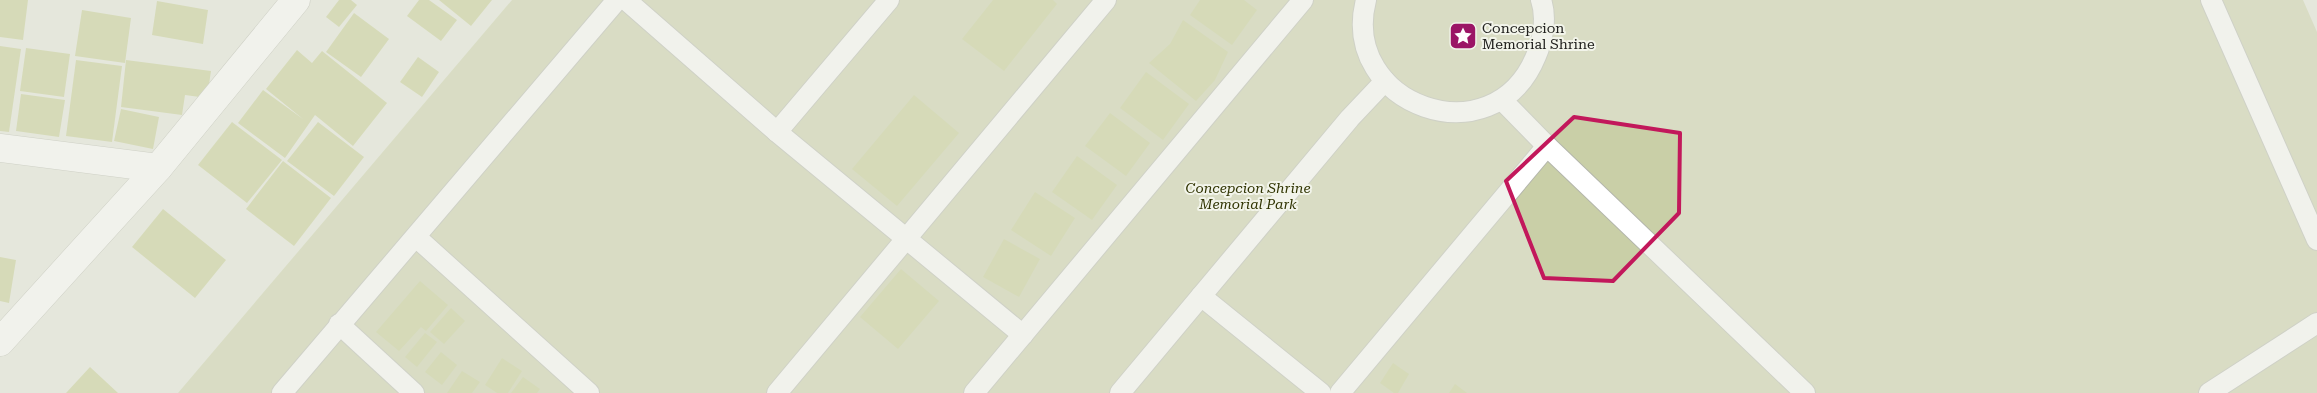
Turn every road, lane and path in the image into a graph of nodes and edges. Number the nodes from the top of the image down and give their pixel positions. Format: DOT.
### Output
graph roads {
  1 [pos="296,0"];
  2 [pos="617,0"];
  3 [pos="626,0"];
  4 [pos="889,0"];
  5 [pos="1106,0"];
  6 [pos="1303,0"];
  7 [pos="1366,0"];
  8 [pos="2211,0"];
  9 [pos="1546,2"];
  10 [pos="1385,81"];
  11 [pos="1502,100"];
  12 [pos="777,132"];
  13 [pos="1547,146"];
  14 [pos="0,148"];
  15 [pos="158,168"];
  16 [pos="416,237"];
  17 [pos="906,238"];
  18 [pos="2317,240"];
  19 [pos="1202,296"];
  20 [pos="2317,323"];
  21 [pos="339,324"];
  22 [pos="1023,335"];
  23 [pos="0,342"];
  24 [pos="282,393"];
  25 [pos="414,393"];
  26 [pos="589,393"];
  27 [pos="777,393"];
  28 [pos="974,393"];
  29 [pos="1120,393"];
  30 [pos="1321,393"];
  31 [pos="1340,393"];
  32 [pos="1805,393"];
  33 [pos="2209,393"];
  1 -- 15 [label="street"];
  2 -- 16 [label="lane"];
  3 -- 12 [label="lane"];
  4 -- 12 [label="lane"];
  5 -- 17 [label="lane"];
  6 -- 22 [label="lane"];
  7 -- 10 [label="lane"];
  8 -- 18 [label="lane"];
  9 -- 11 [label="lane"];
  10 -- 11 [label="lane"];
  10 -- 19 [label="lane"];
  11 -- 13 [label="lane"];
  12 -- 17 [label="lane"];
  13 -- 31 [label="lane"];
  13 -- 32 [label="lane"];
  14 -- 15 [label="street"];
  15 -- 23 [label="street"];
  16 -- 21 [label="lane"];
  16 -- 26 [label="lane"];
  17 -- 22 [label="lane"];
  17 -- 27 [label="lane"];
  19 -- 29 [label="lane"];
  19 -- 30 [label="lane"];
  20 -- 33 [label="lane"];
  21 -- 24 [label="lane"];
  21 -- 25 [label="lane"];
  22 -- 28 [label="lane"];
}
